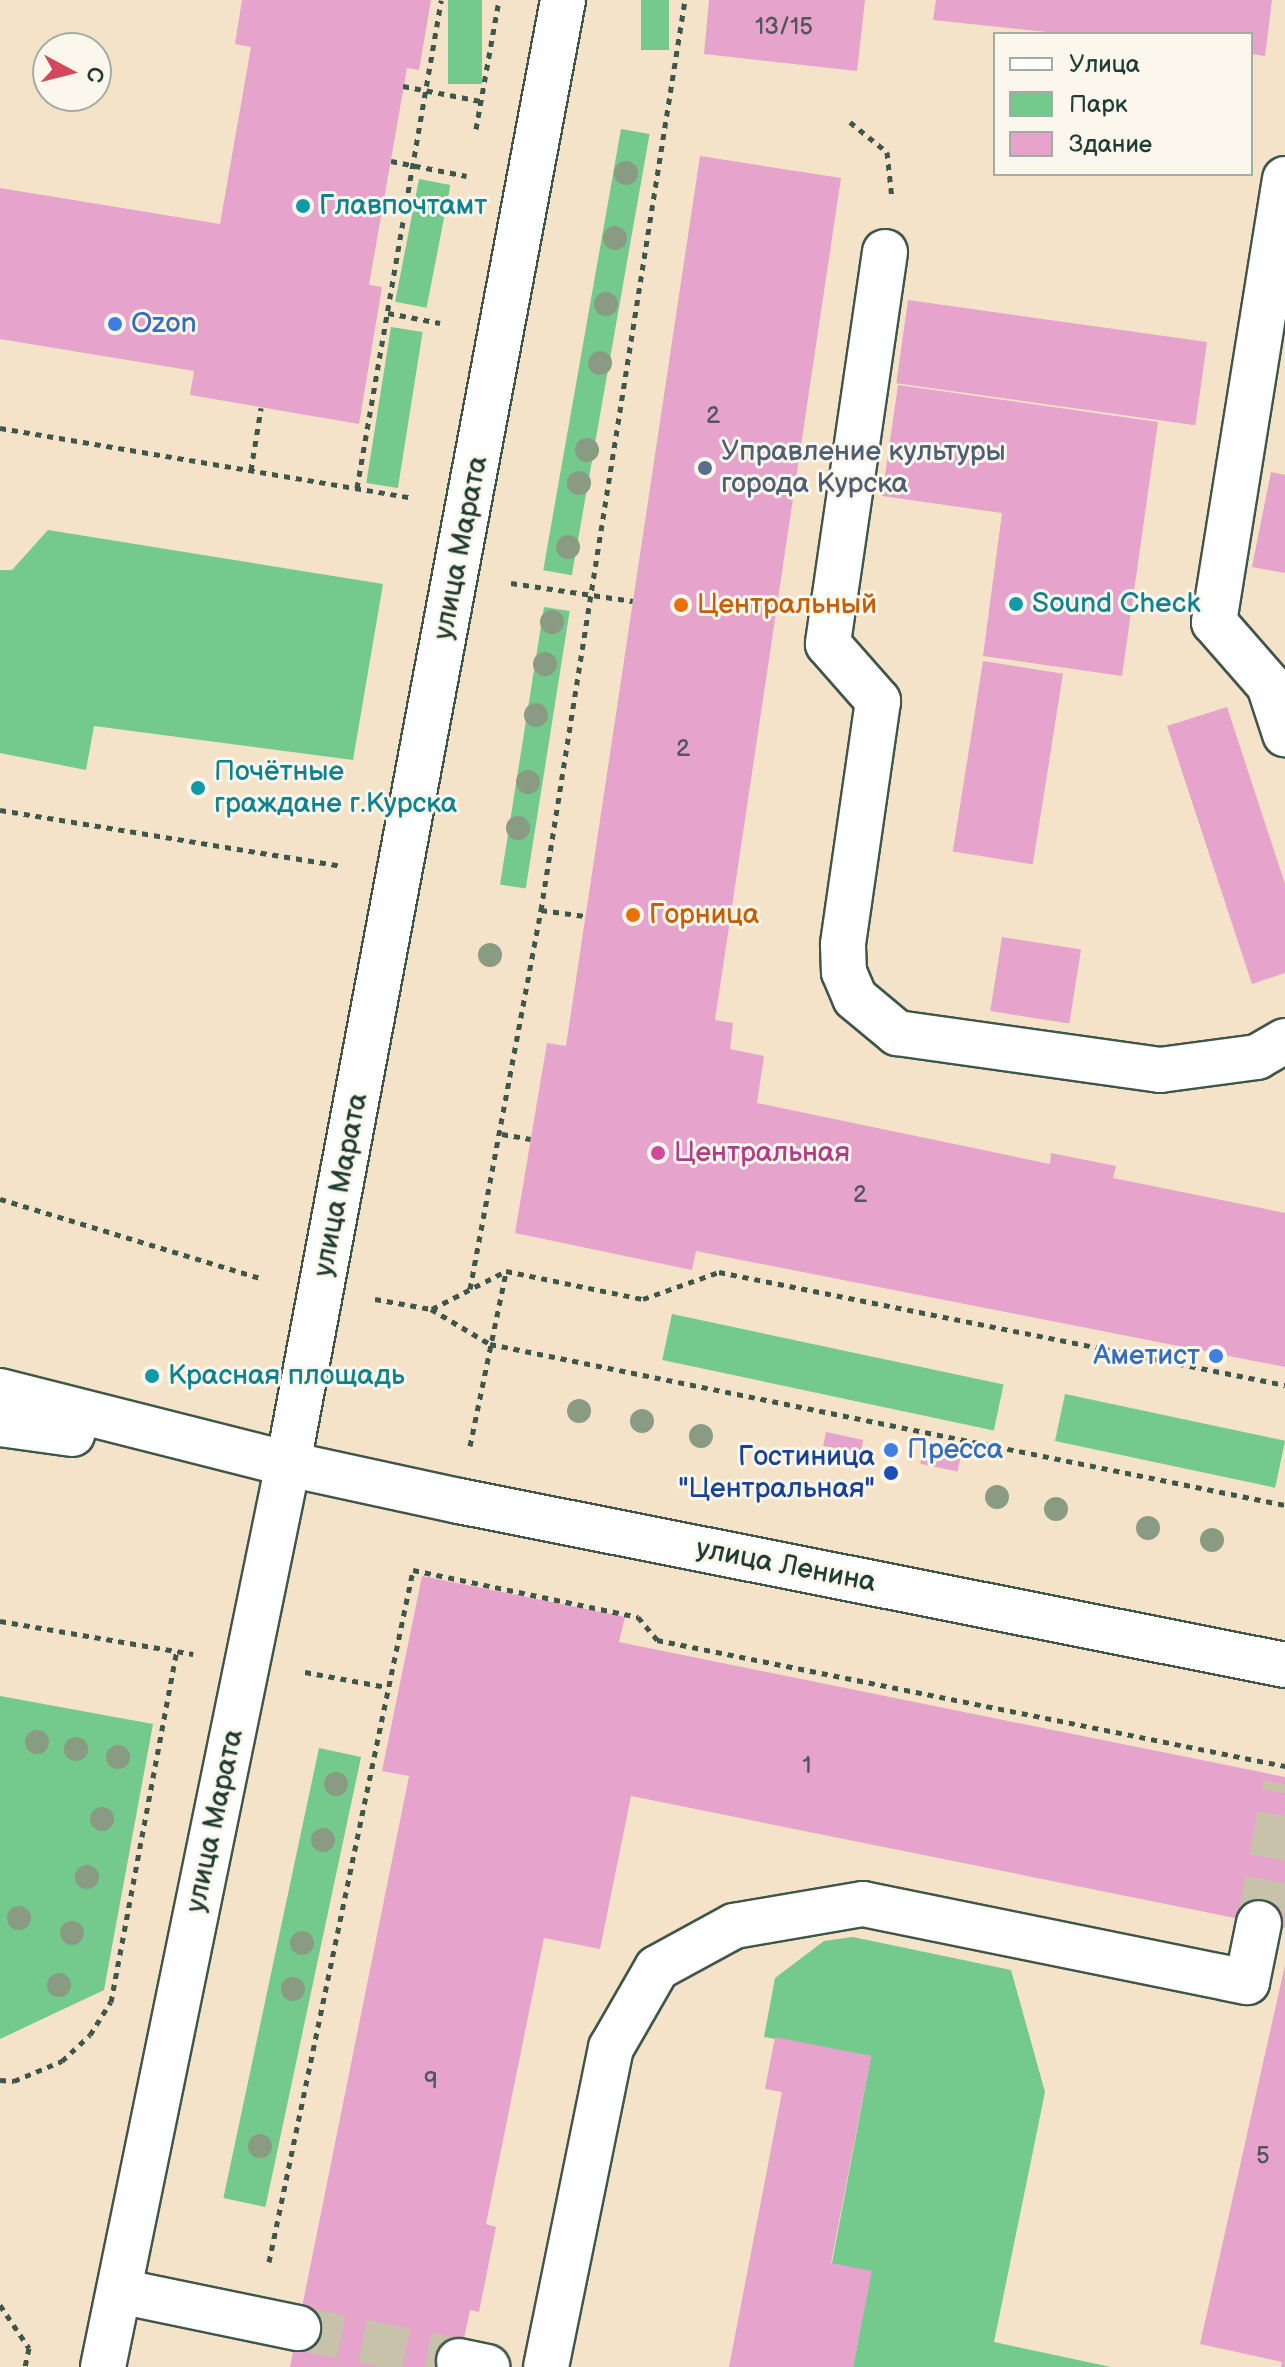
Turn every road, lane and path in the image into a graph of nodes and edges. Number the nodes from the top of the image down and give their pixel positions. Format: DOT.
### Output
graph roads {
  1 [pos="441,0"];
  2 [pos="563,0"];
  3 [pos="685,0"];
  4 [pos="403,86"];
  5 [pos="425,90"];
  6 [pos="481,101"];
  7 [pos="850,122"];
  8 [pos="391,161"];
  9 [pos="413,165"];
  10 [pos="467,176"];
  11 [pos="1285,179"];
  12 [pos="885,252"];
  13 [pos="388,313"];
  14 [pos="440,323"];
  15 [pos="261,408"];
  16 [pos="0,428"];
  17 [pos="251,470"];
  18 [pos="357,488"];
  19 [pos="410,497"];
  20 [pos="613,598"];
  21 [pos="633,601"];
  22 [pos="1285,734"];
  23 [pos="0,810"];
  24 [pos="343,866"];
  25 [pos="541,910"];
  26 [pos="585,916"];
  27 [pos="1285,1041"];
  28 [pos="502,1134"];
  29 [pos="531,1139"];
  30 [pos="0,1199"];
  31 [pos="506,1271"];
  32 [pos="322,1289"];
  33 [pos="470,1289"];
  34 [pos="431,1309"];
  35 [pos="490,1344"];
  36 [pos="1285,1385"];
  37 [pos="0,1391"];
  38 [pos="0,1424"];
  39 [pos="288,1464"];
  40 [pos="459,1501"];
  41 [pos="1285,1505"];
  42 [pos="444,1575"];
  43 [pos="177,1651"];
  44 [pos="1285,1665"];
  45 [pos="1285,1766"];
  46 [pos="1259,1923"];
  47 [pos="0,2080"];
  48 [pos="119,2291"];
  49 [pos="0,2305"];
  50 [pos="278,2324"];
  51 [pos="25,2367"];
  52 [pos="103,2367"];
  53 [pos="546,2367"];
  1 -- 5 [label="path"];
  2 -- 32 [label="street, улица Марата"];
  3 -- 25 [label="path"];
  4 -- 5 [label="path"];
  5 -- 6 [label="path"];
  5 -- 9 [label="path"];
  7 -- 12 [label="path"];
  8 -- 9 [label="path"];
  9 -- 10 [label="path"];
  9 -- 13 [label="path"];
  11 -- 22 [label="street"];
  12 -- 27 [label="street"];
  13 -- 14 [label="path"];
  13 -- 18 [label="path"];
  15 -- 17 [label="path"];
  16 -- 17 [label="path"];
  17 -- 18 [label="path"];
  18 -- 19 [label="path"];
  20 -- 21 [label="path"];
  23 -- 24 [label="path"];
  25 -- 26 [label="path"];
  25 -- 28 [label="path"];
  28 -- 29 [label="path"];
  28 -- 33 [label="path"];
  30 -- 32 [label="path"];
  31 -- 33 [label="path"];
  31 -- 35 [label="path"];
  31 -- 36 [label="path"];
  32 -- 34 [label="path"];
  32 -- 39 [label="street, улица Марата"];
  33 -- 34 [label="path"];
  34 -- 35 [label="path"];
  35 -- 40 [label="path"];
  35 -- 41 [label="path"];
  37 -- 39 [label="street"];
  38 -- 39 [label="street"];
  39 -- 40 [label="street, улица Ленина"];
  39 -- 48 [label="street, улица Марата"];
  40 -- 42 [label="path"];
  40 -- 44 [label="street, улица Ленина"];
  42 -- 45 [label="path"];
  42 -- 50 [label="path"];
  43 -- 47 [label="path"];
  46 -- 53 [label="street"];
  48 -- 50 [label="street"];
  48 -- 52 [label="street, улица Марата"];
  49 -- 51 [label="path"];
}
